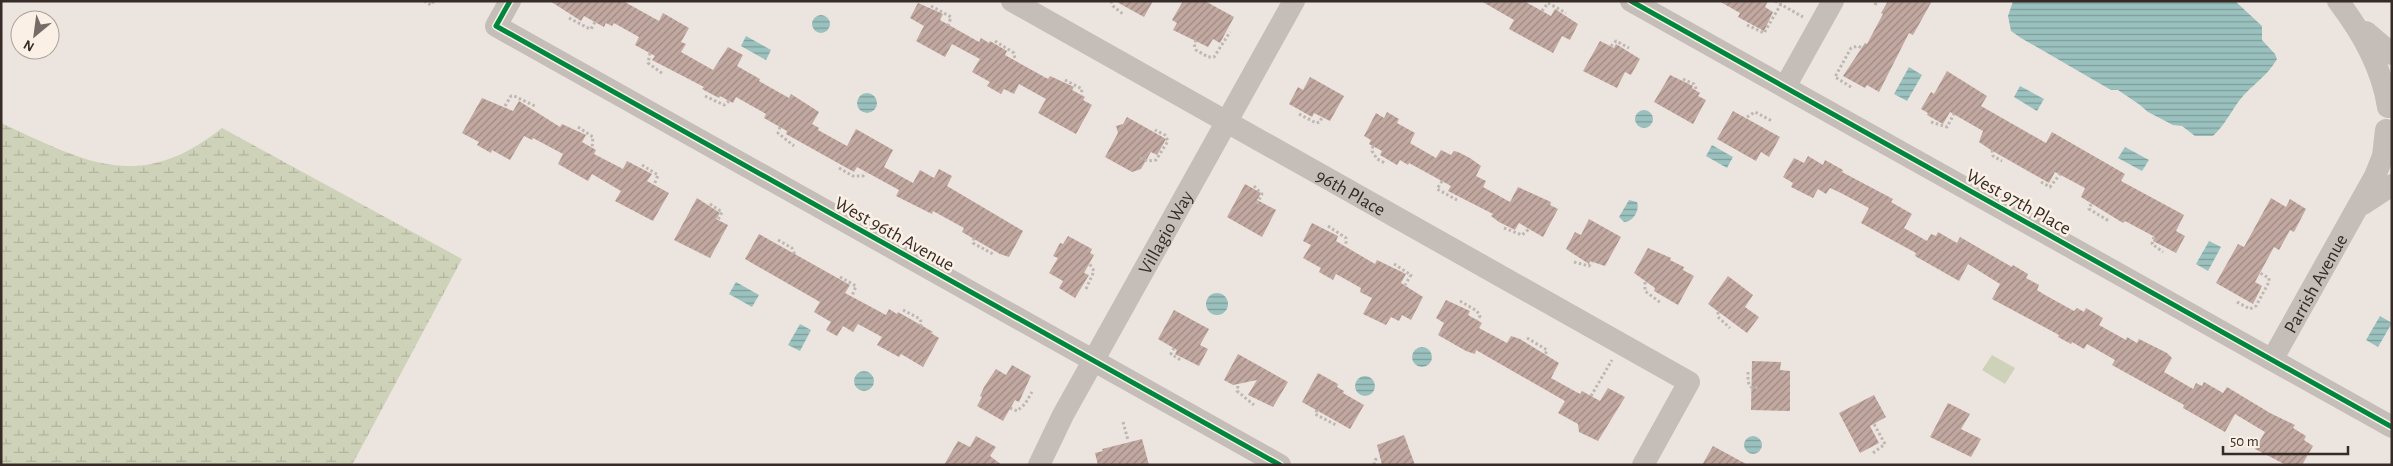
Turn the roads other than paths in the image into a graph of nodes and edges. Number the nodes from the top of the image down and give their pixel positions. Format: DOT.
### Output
graph roads {
  1 [pos="510,1"];
  2 [pos="1012,1"];
  3 [pos="1294,1"];
  4 [pos="1631,1"];
  5 [pos="1832,1"];
  6 [pos="2338,1"];
  7 [pos="2352,20"];
  8 [pos="2392,54"];
  9 [pos="1785,87"];
  10 [pos="2390,102"];
  11 [pos="1226,123"];
  12 [pos="2389,139"];
  13 [pos="2392,185"];
  14 [pos="2358,208"];
  15 [pos="2272,360"];
  16 [pos="1094,362"];
  17 [pos="2392,427"];
  18 [pos="1039,465"];
  19 [pos="1280,465"];
  20 [pos="1643,465"];
  1 -- 16 [label="street, West 96th Avenue"];
  2 -- 11 [label="street, 96th Place"];
  3 -- 11 [label="street, Villagio Way"];
  4 -- 9 [label="street, West 97th Place"];
  5 -- 9 [label="street"];
  6 -- 7 [label="street"];
  7 -- 8 [label="street"];
  7 -- 10 [label="street"];
  9 -- 15 [label="street, West 97th Place"];
  10 -- 12 [label="street"];
  11 -- 16 [label="street, Villagio Way"];
  11 -- 20 [label="street, 96th Place"];
  12 -- 14 [label="street, Parrish Avenue"];
  13 -- 14 [label="street"];
  14 -- 15 [label="street, Parrish Avenue"];
  15 -- 17 [label="street, West 97th Place"];
  16 -- 18 [label="street, Villagio Way"];
  16 -- 19 [label="street, West 96th Avenue"];
}
